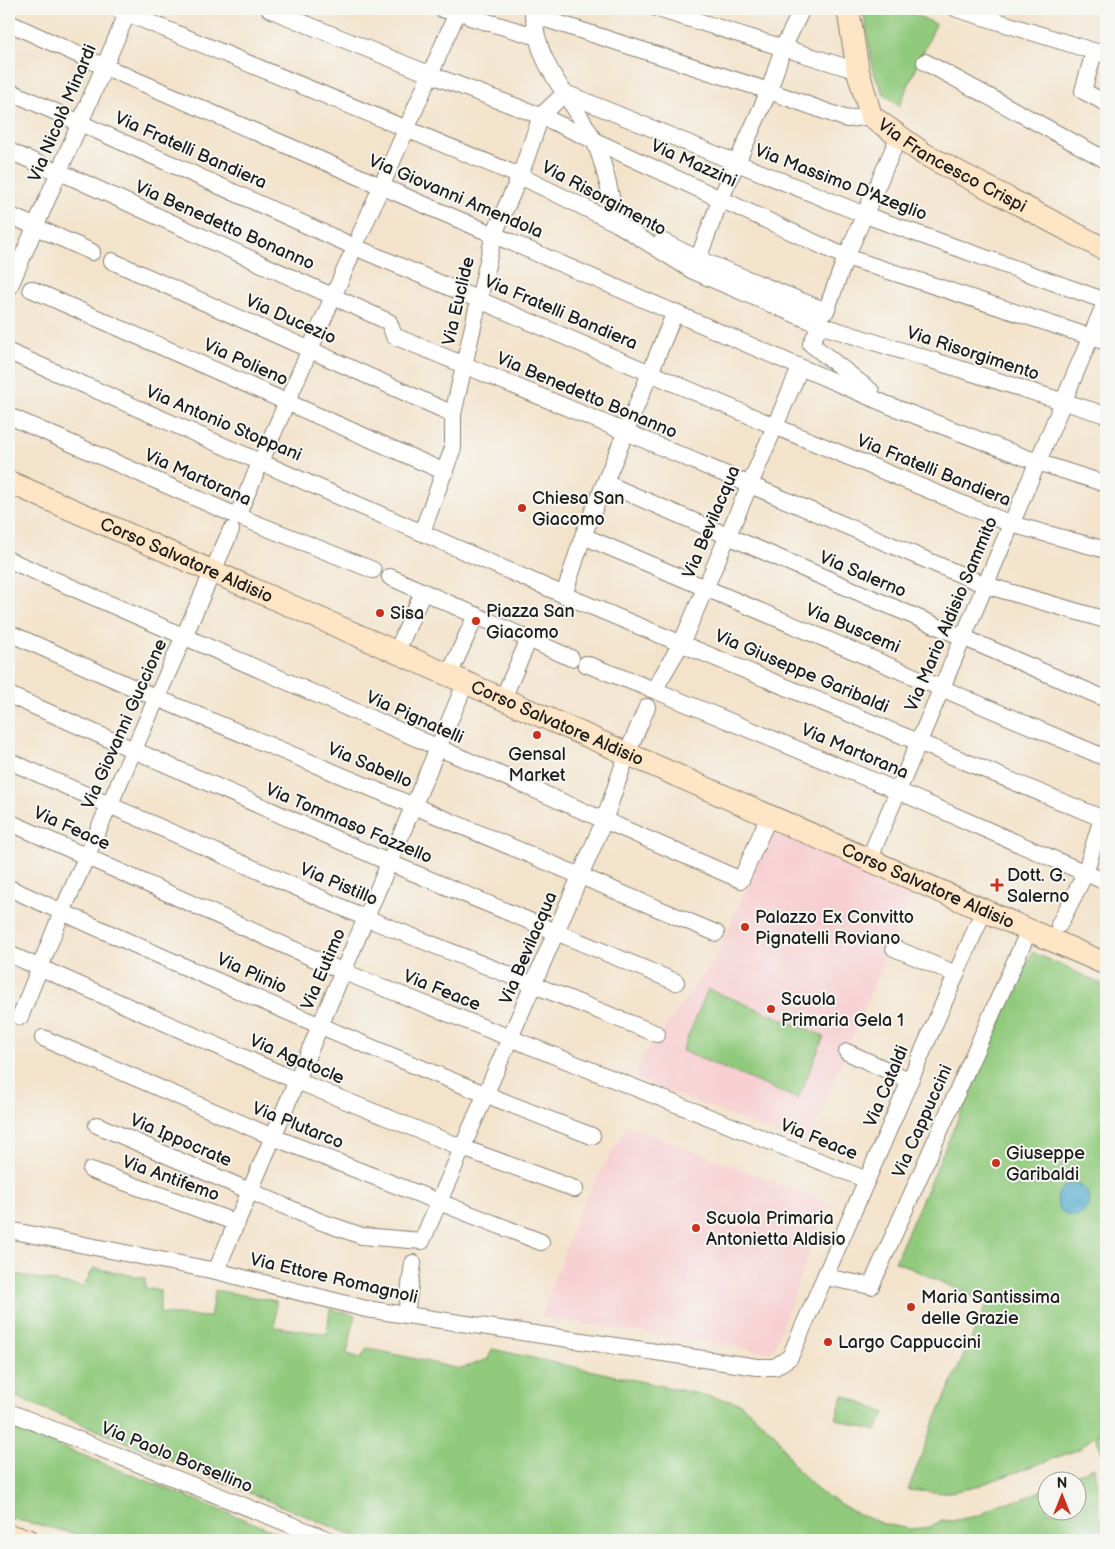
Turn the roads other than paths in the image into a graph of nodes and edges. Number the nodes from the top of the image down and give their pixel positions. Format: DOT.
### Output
graph roads {
  1 [pos="269,9"];
  2 [pos="658,9"];
  3 [pos="802,9"];
  4 [pos="848,9"];
  5 [pos="957,9"];
  6 [pos="125,10"];
  7 [pos="533,12"];
  8 [pos="457,13"];
  9 [pos="9,23"];
  10 [pos="535,36"];
  11 [pos="783,48"];
  12 [pos="1100,54"];
  13 [pos="924,62"];
  14 [pos="104,66"];
  15 [pos="858,71"];
  16 [pos="429,74"];
  17 [pos="769,90"];
  18 [pos="9,91"];
  19 [pos="565,92"];
  20 [pos="1106,103"];
  21 [pos="541,116"];
  22 [pos="871,116"];
  23 [pos="80,122"];
  24 [pos="407,129"];
  25 [pos="899,136"];
  26 [pos="594,140"];
  27 [pos="9,151"];
  28 [pos="1106,160"];
  29 [pos="738,163"];
  30 [pos="64,174"];
  31 [pos="520,176"];
  32 [pos="382,186"];
  33 [pos="721,198"];
  34 [pos="9,215"];
  35 [pos="865,215"];
  36 [pos="618,224"];
  37 [pos="35,226"];
  38 [pos="646,232"];
  39 [pos="494,234"];
  40 [pos="360,235"];
  41 [pos="1106,250"];
  42 [pos="92,252"];
  43 [pos="846,257"];
  44 [pos="350,258"];
  45 [pos="698,259"];
  46 [pos="112,261"];
  47 [pos="10,283"];
  48 [pos="31,289"];
  49 [pos="333,296"];
  50 [pos="478,299"];
  51 [pos="1106,301"];
  52 [pos="675,312"];
  53 [pos="823,318"];
  54 [pos="1091,336"];
  55 [pos="1106,342"];
  56 [pos="310,350"];
  57 [pos="9,352"];
  58 [pos="464,365"];
  59 [pos="800,368"];
  60 [pos="650,372"];
  61 [pos="287,402"];
  62 [pos="1064,403"];
  63 [pos="888,405"];
  64 [pos="453,414"];
  65 [pos="1106,415"];
  66 [pos="9,416"];
  67 [pos="774,426"];
  68 [pos="626,432"];
  69 [pos="261,461"];
  70 [pos="1037,462"];
  71 [pos="445,472"];
  72 [pos="9,482"];
  73 [pos="605,483"];
  74 [pos="1106,484"];
  75 [pos="749,486"];
  76 [pos="234,523"];
  77 [pos="1011,524"];
  78 [pos="422,532"];
  79 [pos="583,536"];
  80 [pos="727,536"];
  81 [pos="1106,550"];
  82 [pos="9,560"];
  83 [pos="373,570"];
  84 [pos="213,572"];
  85 [pos="390,577"];
  86 [pos="986,585"];
  87 [pos="705,586"];
  88 [pos="424,592"];
  89 [pos="564,595"];
  90 [pos="476,615"];
  91 [pos="1106,620"];
  92 [pos="9,632"];
  93 [pos="184,638"];
  94 [pos="963,638"];
  95 [pos="529,639"];
  96 [pos="682,642"];
  97 [pos="396,653"];
  98 [pos="457,679"];
  99 [pos="942,688"];
  100 [pos="654,690"];
  101 [pos="9,695"];
  102 [pos="157,698"];
  103 [pos="503,698"];
  104 [pos="1106,698"];
  105 [pos="647,707"];
  106 [pos="918,743"];
  107 [pos="438,749"];
  108 [pos="134,751"];
  109 [pos="627,754"];
  110 [pos="1106,758"];
  111 [pos="9,761"];
  112 [pos="898,791"];
  113 [pos="414,805"];
  114 [pos="110,806"];
  115 [pos="769,816"];
  116 [pos="1104,819"];
  117 [pos="604,821"];
  118 [pos="9,822"];
  119 [pos="88,856"];
  120 [pos="870,860"];
  121 [pos="390,863"];
  122 [pos="581,874"];
  123 [pos="1085,874"];
  124 [pos="1106,882"];
  125 [pos="9,888"];
  126 [pos="984,910"];
  127 [pos="62,912"];
  128 [pos="366,918"];
  129 [pos="1059,925"];
  130 [pos="1029,930"];
  131 [pos="716,933"];
  132 [pos="556,934"];
  133 [pos="894,948"];
  134 [pos="9,954"];
  135 [pos="1106,964"];
  136 [pos="39,966"];
  137 [pos="344,972"];
  138 [pos="956,974"];
  139 [pos="676,982"];
  140 [pos="533,986"];
  141 [pos="20,1017"];
  142 [pos="321,1026"];
  143 [pos="657,1034"];
  144 [pos="43,1038"];
  145 [pos="510,1039"];
  146 [pos="847,1052"];
  147 [pos="910,1080"];
  148 [pos="297,1082"];
  149 [pos="486,1096"];
  150 [pos="97,1125"];
  151 [pos="592,1136"];
  152 [pos="273,1137"];
  153 [pos="463,1148"];
  154 [pos="91,1170"];
  155 [pos="867,1180"];
  156 [pos="575,1189"];
  157 [pos="249,1191"];
  158 [pos="440,1203"];
  159 [pos="237,1223"];
  160 [pos="9,1230"];
  161 [pos="540,1242"];
  162 [pos="413,1263"];
  163 [pos="216,1271"];
  164 [pos="825,1277"];
  165 [pos="406,1316"];
  166 [pos="9,1412"];
  167 [pos="9,1536"];
  168 [pos="28,1540"];
  169 [pos="329,1540"];
  1 -- 16 [label="street, Via Mazzini"];
  2 -- 11 [label="street"];
  3 -- 11 [label="street"];
  4 -- 15 [label="street, Via Francesco Crispi"];
  5 -- 12 [label="street"];
  6 -- 14 [label="street, Via Nicolò Minardi"];
  6 -- 24 [label="street, Via Risorgimento"];
  7 -- 10 [label="street"];
  7 -- 17 [label="street"];
  8 -- 10 [label="street"];
  8 -- 16 [label="street"];
  9 -- 14 [label="street, Via Giovanni Amendola"];
  10 -- 19 [label="street"];
  11 -- 15 [label="street"];
  11 -- 17 [label="street"];
  12 -- 20 [label="street"];
  13 -- 28 [label="street"];
  14 -- 23 [label="street, Via Nicolò Minardi"];
  14 -- 32 [label="street, Via Giovanni Amendola"];
  15 -- 22 [label="street, Via Francesco Crispi"];
  16 -- 21 [label="street, Via Mazzini"];
  16 -- 24 [label="street"];
  17 -- 22 [label="street"];
  17 -- 29 [label="street"];
  18 -- 23 [label="street, Via Fratelli Bandiera"];
  19 -- 21 [label="street, Via Euclide"];
  19 -- 26 [label="street"];
  19 -- 29 [label="street, Via Massimo D'Azeglio"];
  21 -- 26 [label="street, Via Mazzini"];
  21 -- 31 [label="street, Via Euclide"];
  22 -- 25 [label="street, Via Francesco Crispi"];
  23 -- 30 [label="street, Via Nicolò Minardi"];
  23 -- 50 [label="street, Via Fratelli Bandiera"];
  24 -- 31 [label="street, Via Risorgimento"];
  24 -- 32 [label="street"];
  25 -- 35 [label="street"];
  25 -- 41 [label="street, Via Francesco Crispi"];
  26 -- 33 [label="street, Via Mazzini"];
  26 -- 36 [label="street"];
  27 -- 30 [label="street, Via Benedetto Bonanno"];
  29 -- 33 [label="street"];
  29 -- 35 [label="street, Via Massimo D'Azeglio"];
  30 -- 37 [label="street, Via Nicolò Minardi"];
  30 -- 49 [label="street, Via Benedetto Bonanno"];
  31 -- 36 [label="street, Via Risorgimento"];
  31 -- 39 [label="street, Via Euclide"];
  32 -- 39 [label="street, Via Giovanni Amendola"];
  32 -- 40 [label="street"];
  33 -- 43 [label="street, Via Mazzini"];
  33 -- 45 [label="street"];
  34 -- 37 [label="street"];
  35 -- 43 [label="street"];
  35 -- 51 [label="street, Via Massimo D'Azeglio"];
  36 -- 53 [label="street, Via Risorgimento"];
  37 -- 42 [label="street"];
  37 -- 47 [label="street, Via Nicolò Minardi"];
  38 -- 45 [label="street, Via Risorgimento"];
  39 -- 50 [label="street, Via Euclide"];
  39 -- 52 [label="street, Via Giovanni Amendola"];
  43 -- 53 [label="street"];
  43 -- 54 [label="street, Via Mazzini"];
  44 -- 49 [label="street, Via Giovanni Guccione"];
  45 -- 53 [label="street, Via Risorgimento"];
  46 -- 56 [label="street, Via Ducezio"];
  48 -- 61 [label="street, Via Polieno"];
  49 -- 56 [label="street, Via Giovanni Guccione"];
  49 -- 58 [label="street, Via Benedetto Bonanno"];
  50 -- 58 [label="street, Via Euclide"];
  50 -- 60 [label="street, Via Fratelli Bandiera"];
  51 -- 54 [label="street, Via Mario Aldisio Sammito"];
  52 -- 59 [label="street, Via Giovanni Amendola"];
  52 -- 60 [label="street"];
  53 -- 62 [label="street, Via Risorgimento"];
  53 -- 63 [label="street, Via Giovanni Amendola"];
  54 -- 55 [label="street, Via Mazzini"];
  54 -- 62 [label="street, Via Mario Aldisio Sammito"];
  56 -- 61 [label="street, Via Giovanni Guccione"];
  56 -- 64 [label="street, Via Ducezio"];
  57 -- 69 [label="street, Via Antonio Stoppani"];
  58 -- 64 [label="street, Via Euclide"];
  58 -- 68 [label="street, Via Benedetto Bonanno"];
  59 -- 63 [label="street, Via Giovanni Amendola"];
  59 -- 67 [label="street, Via Bevilacqua"];
  60 -- 67 [label="street, Via Fratelli Bandiera"];
  60 -- 68 [label="street"];
  61 -- 69 [label="street, Via Giovanni Guccione"];
  61 -- 71 [label="street, Via Polieno"];
  62 -- 65 [label="street, Via Risorgimento"];
  62 -- 70 [label="street, Via Mario Aldisio Sammito"];
  63 -- 70 [label="street, Via Giovanni Amendola"];
  64 -- 71 [label="street, Via Euclide"];
  66 -- 76 [label="street, Via Martorana"];
  67 -- 75 [label="street, Via Bevilacqua"];
  67 -- 77 [label="street, Via Fratelli Bandiera"];
  68 -- 73 [label="street"];
  68 -- 75 [label="street, Via Benedetto Bonanno"];
  69 -- 76 [label="street, Via Giovanni Guccione"];
  69 -- 78 [label="street, Via Antonio Stoppani"];
  70 -- 74 [label="street, Via Giovanni Amendola"];
  70 -- 77 [label="street, Via Mario Aldisio Sammito"];
  71 -- 78 [label="street, Via Euclide"];
  72 -- 84 [label="street, Corso Salvatore Aldisio"];
  73 -- 79 [label="street"];
  73 -- 80 [label="street, Via Salerno"];
  75 -- 80 [label="street, Via Bevilacqua"];
  75 -- 86 [label="street, Via Benedetto Bonanno"];
  76 -- 83 [label="street, Via Martorana"];
  76 -- 84 [label="street, Via Giovanni Guccione"];
  77 -- 81 [label="street, Via Fratelli Bandiera"];
  77 -- 86 [label="street, Via Mario Aldisio Sammito"];
  78 -- 89 [label="street, Via Antonio Stoppani"];
  79 -- 87 [label="street, Via Buscemi"];
  79 -- 89 [label="street"];
  80 -- 87 [label="street, Via Bevilacqua"];
  80 -- 94 [label="street, Via Salerno"];
  82 -- 93 [label="street, Via Pignatelli"];
  84 -- 93 [label="street, Via Giovanni Guccione"];
  84 -- 97 [label="street, Corso Salvatore Aldisio"];
  85 -- 88 [label="street, Via Martorana"];
  86 -- 91 [label="street, Via Benedetto Bonanno"];
  86 -- 94 [label="street, Via Mario Aldisio Sammito"];
  87 -- 96 [label="street, Via Bevilacqua"];
  87 -- 99 [label="street, Via Buscemi"];
  88 -- 90 [label="street, Via Martorana"];
  88 -- 97 [label="street"];
  89 -- 96 [label="street, Via Giuseppe Garibaldi"];
  90 -- 95 [label="street, Via Martorana"];
  90 -- 98 [label="street, Via Eutimo"];
  92 -- 102 [label="street, Via Sabello"];
  93 -- 102 [label="street, Via Giovanni Guccione"];
  93 -- 107 [label="street, Via Pignatelli"];
  94 -- 99 [label="street, Via Mario Aldisio Sammito"];
  94 -- 104 [label="street, Via Salerno"];
  95 -- 100 [label="street, Via Martorana"];
  95 -- 103 [label="street"];
  96 -- 100 [label="street, Via Bevilacqua"];
  96 -- 106 [label="street, Via Giuseppe Garibaldi"];
  97 -- 98 [label="street, Corso Salvatore Aldisio"];
  98 -- 103 [label="street, Corso Salvatore Aldisio"];
  98 -- 107 [label="street, Via Eutimo"];
  99 -- 106 [label="street, Via Mario Aldisio Sammito"];
  99 -- 110 [label="street, Via Buscemi"];
  100 -- 112 [label="street, Via Martorana"];
  101 -- 108 [label="street, Via Tommaso Fazzello"];
  102 -- 108 [label="street, Via Giovanni Guccione"];
  102 -- 113 [label="street, Via Sabello"];
  103 -- 109 [label="street, Corso Salvatore Aldisio"];
  105 -- 109 [label="street, Via Bevilacqua"];
  106 -- 112 [label="street, Via Mario Aldisio Sammito"];
  106 -- 116 [label="street, Via Giuseppe Garibaldi"];
  107 -- 113 [label="street, Via Eutimo"];
  107 -- 117 [label="street, Via Pignatelli"];
  108 -- 114 [label="street, Via Giovanni Guccione"];
  108 -- 121 [label="street, Via Tommaso Fazzello"];
  109 -- 115 [label="street, Corso Salvatore Aldisio"];
  109 -- 117 [label="street, Via Bevilacqua"];
  111 -- 114 [label="street, Via Pistillo"];
  112 -- 120 [label="street, Via Mario Aldisio Sammito"];
  112 -- 123 [label="street, Via Martorana"];
  113 -- 121 [label="street, Via Eutimo"];
  113 -- 122 [label="street, Via Sabello"];
  114 -- 119 [label="street, Via Giovanni Guccione"];
  114 -- 128 [label="street, Via Pistillo"];
  115 -- 117 [label="street, Via Pignatelli"];
  115 -- 120 [label="street, Corso Salvatore Aldisio"];
  116 -- 123 [label="street"];
  117 -- 122 [label="street, Via Bevilacqua"];
  118 -- 119 [label="street, Via Feace"];
  119 -- 127 [label="street, Via Giovanni Guccione"];
  119 -- 137 [label="street, Via Feace"];
  120 -- 126 [label="street, Corso Salvatore Aldisio"];
  121 -- 128 [label="street, Via Eutimo"];
  121 -- 132 [label="street, Via Tommaso Fazzello"];
  122 -- 131 [label="street, Via Sabello"];
  122 -- 132 [label="street, Via Bevilacqua"];
  123 -- 124 [label="street, Via Martorana"];
  123 -- 129 [label="street"];
  125 -- 127 [label="street, Via Plinio"];
  126 -- 130 [label="street, Corso Salvatore Aldisio"];
  126 -- 138 [label="street, Via Cataldi"];
  127 -- 136 [label="street, Via Giovanni Guccione"];
  127 -- 142 [label="street, Via Plinio"];
  128 -- 137 [label="street, Via Eutimo"];
  128 -- 140 [label="street, Via Pistillo"];
  130 -- 135 [label="street, Corso Salvatore Aldisio"];
  130 -- 164 [label="street, Via Cappuccini"];
  132 -- 139 [label="street, Via Tommaso Fazzello"];
  132 -- 140 [label="street, Via Bevilacqua"];
  133 -- 138 [label="street"];
  134 -- 136 [label="street, Via Agatocle"];
  136 -- 141 [label="street, Via Giovanni Guccione"];
  136 -- 148 [label="street, Via Agatocle"];
  137 -- 142 [label="street, Via Eutimo"];
  137 -- 145 [label="street, Via Feace"];
  138 -- 147 [label="street, Via Cataldi"];
  140 -- 143 [label="street, Via Pistillo"];
  140 -- 145 [label="street, Via Bevilacqua"];
  142 -- 148 [label="street, Via Eutimo"];
  142 -- 149 [label="street, Via Plinio"];
  144 -- 152 [label="street, Via Plutarco"];
  145 -- 149 [label="street, Via Bevilacqua"];
  145 -- 155 [label="street, Via Feace"];
  146 -- 147 [label="street"];
  147 -- 155 [label="street, Via Cataldi"];
  148 -- 152 [label="street, Via Eutimo"];
  148 -- 153 [label="street, Via Agatocle"];
  149 -- 151 [label="street, Via Plinio"];
  149 -- 153 [label="street, Via Bevilacqua"];
  150 -- 157 [label="street, Via Ippocrate"];
  152 -- 157 [label="street, Via Eutimo"];
  152 -- 158 [label="street, Via Plutarco"];
  153 -- 156 [label="street, Via Agatocle"];
  153 -- 158 [label="street, Via Bevilacqua"];
  154 -- 159 [label="street, Via Antifemo"];
  155 -- 164 [label="street, Via Cataldi"];
  157 -- 158 [label="street, Via Ippocrate"];
  157 -- 159 [label="street, Via Eutimo"];
  158 -- 161 [label="street, Via Plutarco"];
  159 -- 163 [label="street, Via Eutimo"];
  160 -- 163 [label="street, Via Ettore Romagnoli"];
  162 -- 165 [label="street"];
  163 -- 165 [label="street, Via Ettore Romagnoli"];
  164 -- 165 [label="street, Via Ettore Romagnoli"];
  166 -- 169 [label="street, Via Paolo Borsellino"];
  167 -- 168 [label="street"];
}
